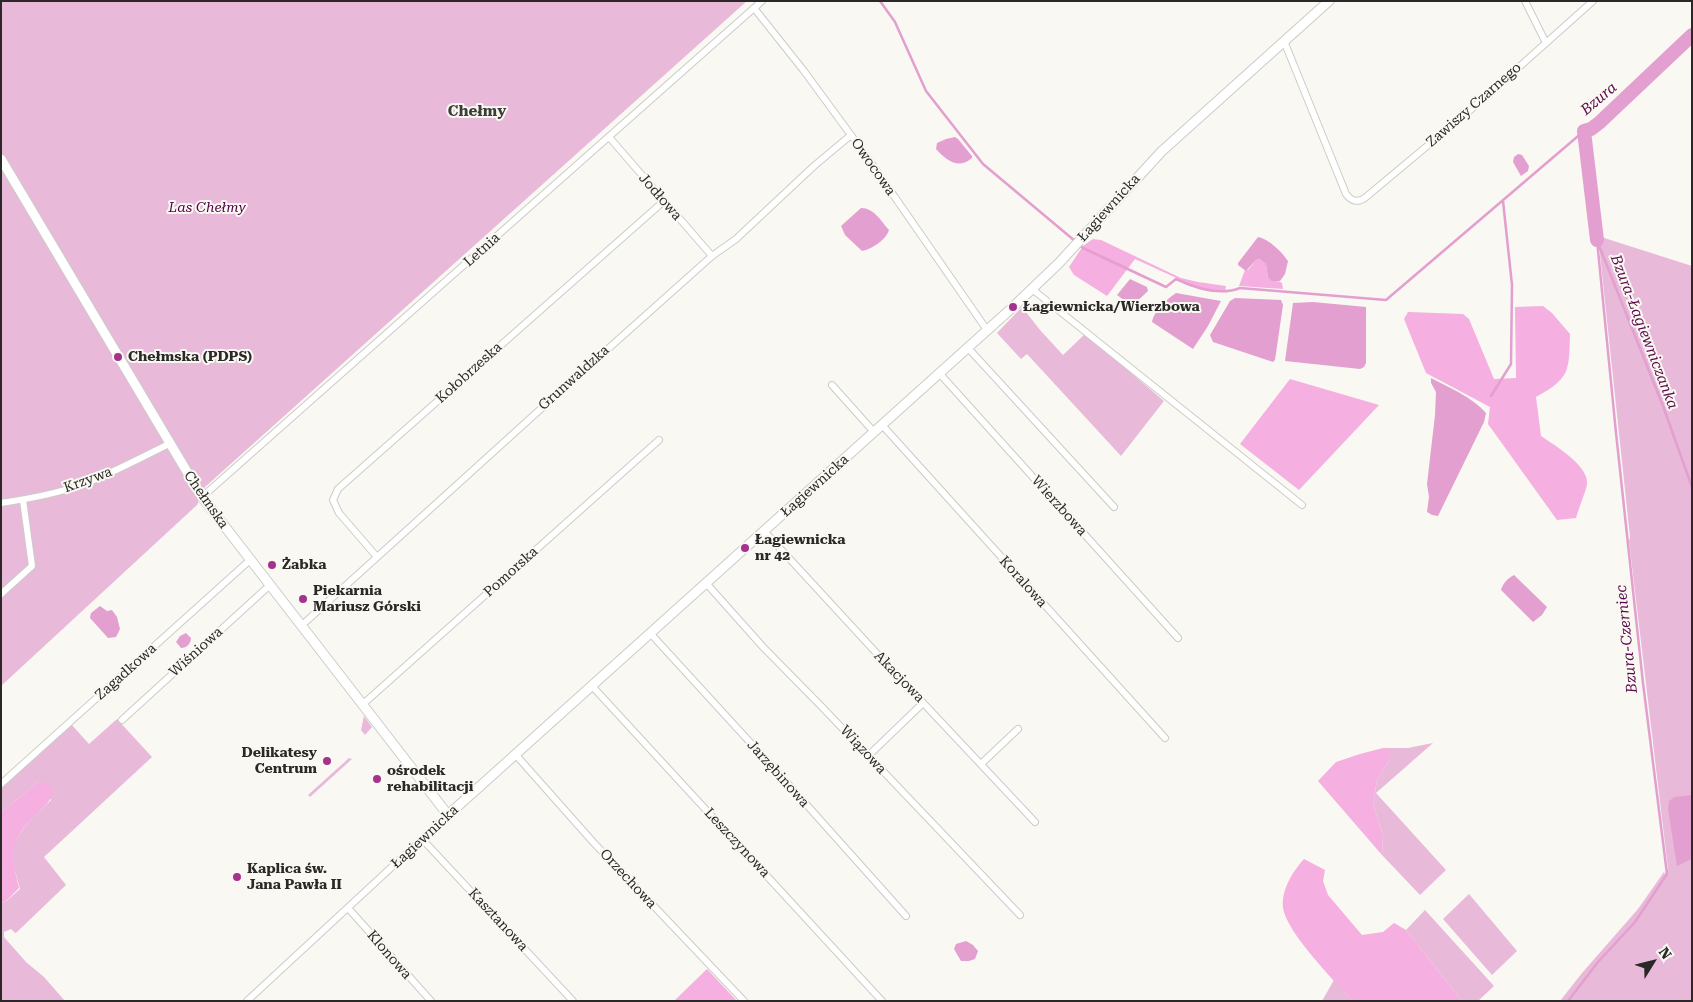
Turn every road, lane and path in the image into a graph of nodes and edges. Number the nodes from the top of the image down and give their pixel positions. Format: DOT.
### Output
graph roads {
  1 [pos="762,1"];
  2 [pos="1329,1"];
  3 [pos="1525,1"];
  4 [pos="1593,1"];
  5 [pos="754,8"];
  6 [pos="1284,41"];
  7 [pos="1546,42"];
  8 [pos="851,135"];
  9 [pos="609,137"];
  10 [pos="1,159"];
  11 [pos="664,201"];
  12 [pos="712,256"];
  13 [pos="1032,289"];
  14 [pos="987,330"];
  15 [pos="968,348"];
  16 [pos="940,374"];
  17 [pos="832,385"];
  18 [pos="882,425"];
  19 [pos="874,432"];
  20 [pos="660,440"];
  21 [pos="170,444"];
  22 [pos="202,497"];
  23 [pos="23,500"];
  24 [pos="1,503"];
  25 [pos="1302,505"];
  26 [pos="1114,507"];
  27 [pos="764,531"];
  28 [pos="377,557"];
  29 [pos="250,560"];
  30 [pos="706,583"];
  31 [pos="270,586"];
  32 [pos="1,594"];
  33 [pos="302,626"];
  34 [pos="650,634"];
  35 [pos="1178,638"];
  36 [pos="592,686"];
  37 [pos="924,703"];
  38 [pos="362,705"];
  39 [pos="122,720"];
  40 [pos="1018,729"];
  41 [pos="1165,738"];
  42 [pos="515,754"];
  43 [pos="868,756"];
  44 [pos="981,764"];
  45 [pos="1,784"];
  46 [pos="448,815"];
  47 [pos="1035,822"];
  48 [pos="423,840"];
  49 [pos="348,908"];
  50 [pos="906,916"];
  51 [pos="1020,916"];
  52 [pos="247,1001"];
  53 [pos="431,1001"];
  54 [pos="572,1001"];
  55 [pos="744,1001"];
  56 [pos="882,1001"];
  1 -- 5 [label="street, Letnia"];
  2 -- 6 [label="street, Łagiewnicka"];
  3 -- 7 [label="street"];
  4 -- 7 [label="street, Zawiszy Czarnego"];
  5 -- 8 [label="street, Owocowa"];
  5 -- 9 [label="street, Letnia"];
  6 -- 7 [label="street, Zawiszy Czarnego"];
  6 -- 13 [label="street, Łagiewnicka"];
  8 -- 12 [label="street, Grunwaldzka"];
  8 -- 14 [label="street, Owocowa"];
  9 -- 11 [label="street, Jodłowa"];
  9 -- 22 [label="street, Letnia"];
  10 -- 21 [label="street, Chełmska"];
  11 -- 12 [label="street, Jodłowa"];
  11 -- 28 [label="street, Kołobrzeska"];
  12 -- 28 [label="street, Grunwaldzka"];
  13 -- 14 [label="street, Łagiewnicka"];
  13 -- 25 [label="street"];
  14 -- 15 [label="street, Łagiewnicka"];
  15 -- 16 [label="street, Łagiewnicka"];
  15 -- 26 [label="street"];
  16 -- 18 [label="street, Łagiewnicka"];
  16 -- 35 [label="street, Wierzbowa"];
  17 -- 19 [label="street"];
  18 -- 19 [label="street, Łagiewnicka"];
  18 -- 41 [label="street, Koralowa"];
  19 -- 27 [label="street, Łagiewnicka"];
  20 -- 38 [label="street, Pomorska"];
  21 -- 22 [label="street, Chełmska"];
  21 -- 23 [label="street, Krzywa"];
  22 -- 29 [label="street, Chełmska"];
  23 -- 24 [label="street, Krzywa"];
  23 -- 32 [label="street"];
  27 -- 30 [label="street, Łagiewnicka"];
  27 -- 37 [label="street, Akacjowa"];
  28 -- 33 [label="street, Grunwaldzka"];
  29 -- 31 [label="street, Chełmska"];
  29 -- 45 [label="street, Zagadkowa"];
  30 -- 34 [label="street, Łagiewnicka"];
  30 -- 43 [label="street, Wiązowa"];
  31 -- 33 [label="street, Chełmska"];
  31 -- 39 [label="street, Wiśniowa"];
  33 -- 38 [label="street, Chełmska"];
  34 -- 36 [label="street, Łagiewnicka"];
  34 -- 50 [label="street, Jarzębinowa"];
  36 -- 42 [label="street, Łagiewnicka"];
  36 -- 56 [label="street, Leszczynowa"];
  37 -- 43 [label="street"];
  37 -- 44 [label="street, Akacjowa"];
  38 -- 46 [label="street, Chełmska"];
  40 -- 44 [label="street"];
  42 -- 46 [label="street, Łagiewnicka"];
  42 -- 55 [label="street, Orzechowa"];
  43 -- 51 [label="street, Wiązowa"];
  44 -- 47 [label="street, Akacjowa"];
  46 -- 48 [label="street, Łagiewnicka"];
  48 -- 49 [label="street, Łagiewnicka"];
  48 -- 54 [label="street, Kasztanowa"];
  49 -- 52 [label="street, Łagiewnicka"];
  49 -- 53 [label="street, Klonowa"];
}
